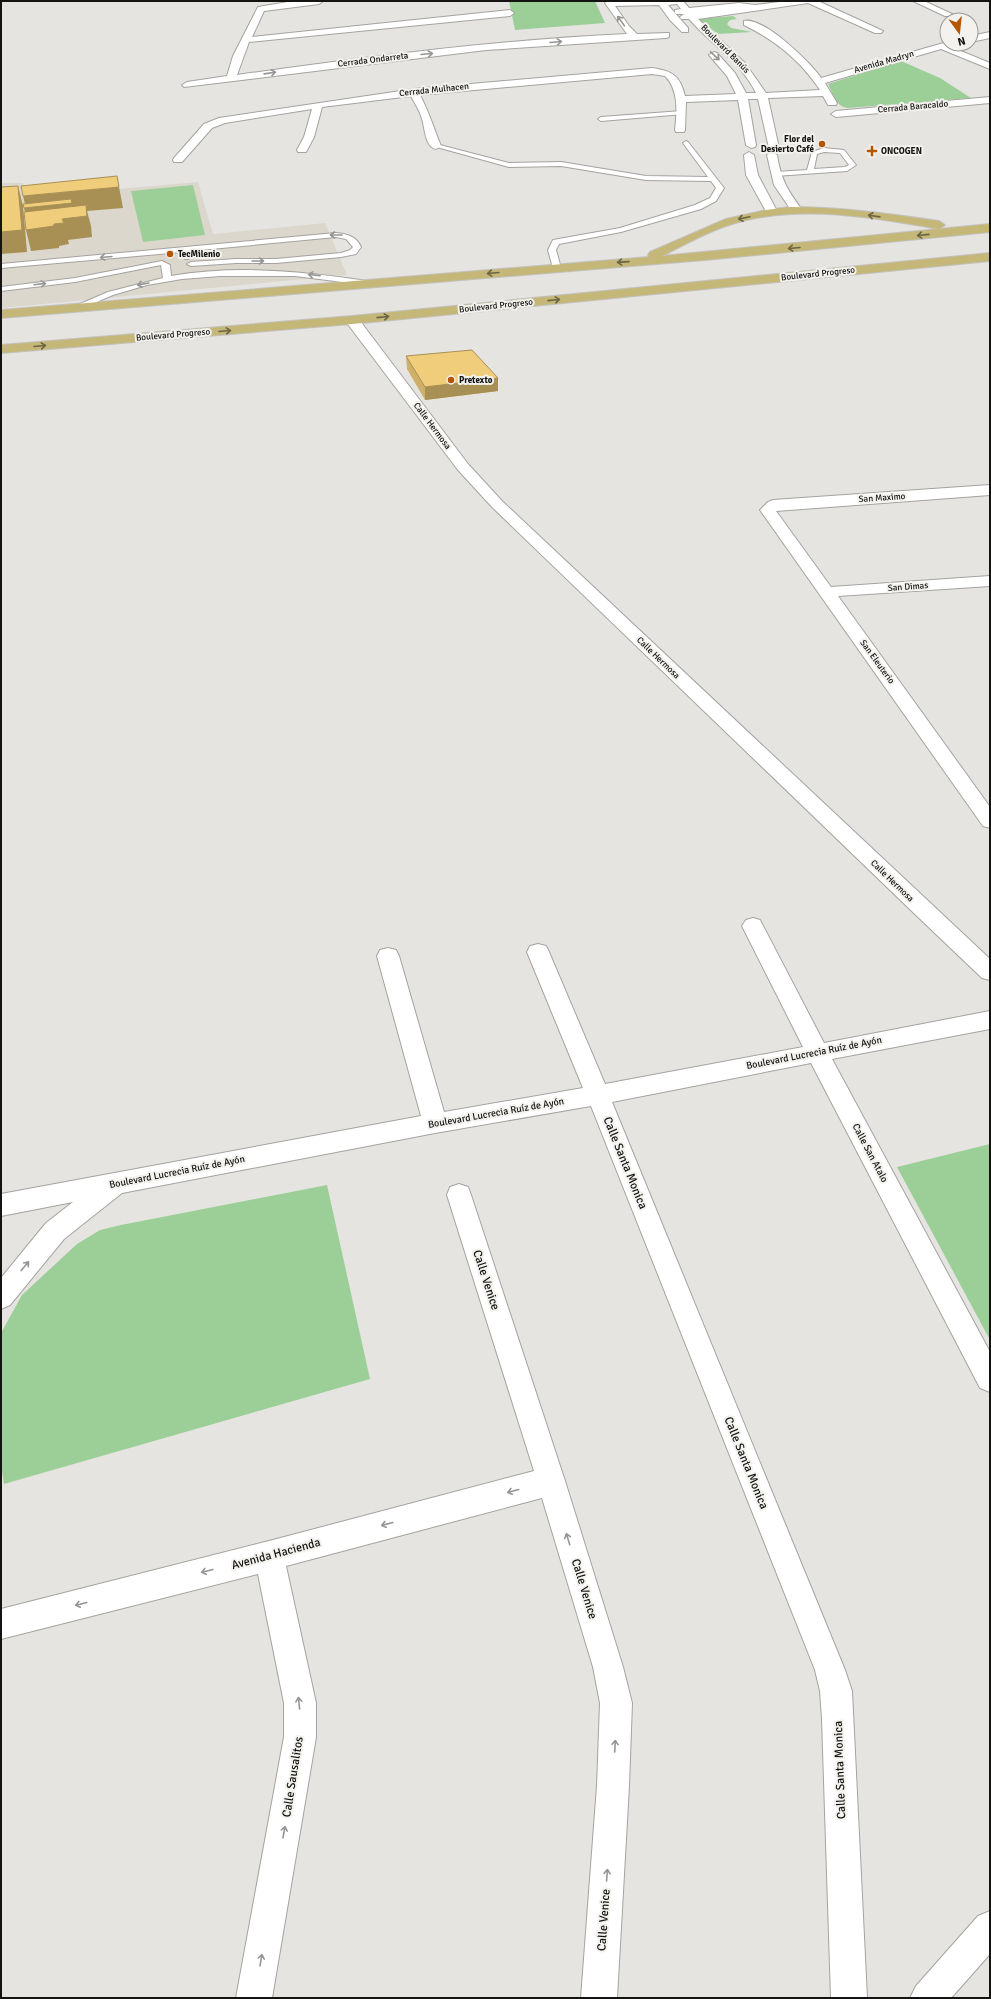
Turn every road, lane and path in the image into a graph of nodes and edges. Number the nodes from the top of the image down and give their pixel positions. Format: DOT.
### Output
graph roads {
  1 [pos="319,1"];
  2 [pos="507,1"];
  3 [pos="661,1"];
  4 [pos="679,1"];
  5 [pos="806,1"];
  6 [pos="812,1"];
  7 [pos="917,1"];
  8 [pos="739,6"];
  9 [pos="943,12"];
  10 [pos="690,14"];
  11 [pos="671,15"];
  12 [pos="747,23"];
  13 [pos="878,31"];
  14 [pos="513,33"];
  15 [pos="990,35"];
  16 [pos="666,36"];
  17 [pos="635,37"];
  18 [pos="979,37"];
  19 [pos="694,38"];
  20 [pos="246,40"];
  21 [pos="516,46"];
  22 [pos="704,47"];
  23 [pos="939,47"];
  24 [pos="960,52"];
  25 [pos="990,66"];
  26 [pos="231,79"];
  27 [pos="188,85"];
  28 [pos="823,87"];
  29 [pos="414,92"];
  30 [pos="761,92"];
  31 [pos="742,93"];
  32 [pos="679,96"];
  33 [pos="990,100"];
  34 [pos="318,105"];
  35 [pos="682,113"];
  36 [pos="601,119"];
  37 [pos="680,130"];
  38 [pos="686,143"];
  39 [pos="436,146"];
  40 [pos="302,150"];
  41 [pos="750,150"];
  42 [pos="773,152"];
  43 [pos="178,160"];
  44 [pos="810,172"];
  45 [pos="774,174"];
  46 [pos="714,179"];
  47 [pos="797,211"];
  48 [pos="772,213"];
  49 [pos="990,228"];
  50 [pos="968,230"];
  51 [pos="232,244"];
  52 [pos="833,244"];
  53 [pos="185,249"];
  54 [pos="706,256"];
  55 [pos="990,256"];
  56 [pos="236,261"];
  57 [pos="643,261"];
  58 [pos="191,264"];
  59 [pos="1,266"];
  60 [pos="557,268"];
  61 [pos="850,271"];
  62 [pos="195,276"];
  63 [pos="167,280"];
  64 [pos="366,283"];
  65 [pos="713,284"];
  66 [pos="1,289"];
  67 [pos="77,307"];
  68 [pos="1,314"];
  69 [pos="352,320"];
  70 [pos="1,349"];
  71 [pos="990,490"];
  72 [pos="774,505"];
  73 [pos="989,581"];
  74 [pos="827,592"];
  75 [pos="990,821"];
  76 [pos="753,926"];
  77 [pos="538,952"];
  78 [pos="388,956"];
  79 [pos="990,972"];
  80 [pos="990,1020"];
  81 [pos="817,1052"];
  82 [pos="598,1095"];
  83 [pos="435,1123"];
  84 [pos="117,1183"];
  85 [pos="459,1195"];
  86 [pos="1,1205"];
  87 [pos="1,1297"];
  88 [pos="990,1379"];
  89 [pos="551,1481"];
  90 [pos="269,1556"];
  91 [pos="1,1624"];
  92 [pos="990,1928"];
  93 [pos="254,1998"];
  94 [pos="599,1998"];
  95 [pos="849,1998"];
  96 [pos="928,1998"];
  1 -- 20 [label="street"];
  2 -- 20 [label="street"];
  3 -- 4 [label="street"];
  3 -- 11 [label="street, Boulevard Banús"];
  17 -- 3 [label="street, one-way"];
  4 -- 10 [label="street, Boulevard Banús"];
  5 -- 8 [label="street"];
  6 -- 13 [label="street"];
  7 -- 9 [label="street"];
  8 -- 10 [label="street"];
  10 -- 11 [label="street"];
  10 -- 30 [label="street, Boulevard Banús"];
  11 -- 19 [label="street, Boulevard Banús"];
  12 -- 28 [label="street"];
  14 -- 21 [label="street"];
  15 -- 18 [label="street"];
  16 -- 17 [label="street, Cerrada Ondarreta"];
  21 -- 17 [label="street, Cerrada Ondarreta, one-way"];
  20 -- 26 [label="street"];
  26 -- 21 [label="street, Cerrada Ondarreta, one-way"];
  22 -- 31 [label="street, Boulevard Banús, one-way"];
  23 -- 28 [label="street, Avenida Madryn"];
  24 -- 25 [label="street"];
  26 -- 27 [label="street, Cerrada Ondarreta"];
  28 -- 30 [label="street, Avenida Madryn"];
  28 -- 33 [label="street, Cerrada Baracaldo"];
  29 -- 32 [label="street, Cerrada Mulhacen"];
  29 -- 34 [label="street, Cerrada Mulhacen"];
  29 -- 39 [label="street"];
  30 -- 31 [label="street, Avenida Madryn"];
  30 -- 42 [label="street, Boulevard Banús"];
  31 -- 32 [label="street, Avenida Madryn"];
  31 -- 41 [label="street, Boulevard Banús"];
  32 -- 35 [label="street"];
  34 -- 40 [label="street"];
  34 -- 43 [label="street, Cerrada Mulhacen"];
  35 -- 36 [label="lane"];
  35 -- 37 [label="street"];
  38 -- 46 [label="lane"];
  39 -- 46 [label="lane"];
  41 -- 42 [label="street"];
  41 -- 48 [label="street, Boulevard Banús"];
  42 -- 45 [label="street, Boulevard Banús"];
  44 -- 44 [label="lane"];
  44 -- 45 [label="lane"];
  45 -- 47 [label="street, Boulevard Banús"];
  46 -- 60 [label="lane"];
  47 -- 48 [label="main road"];
  50 -- 47 [label="main road, one-way"];
  48 -- 57 [label="main road, one-way"];
  49 -- 50 [label="main road"];
  50 -- 52 [label="main road, one-way"];
  51 -- 53 [label="lane"];
  51 -- 56 [label="lane"];
  56 -- 51 [label="lane, one-way"];
  52 -- 54 [label="main road, one-way"];
  52 -- 61 [label="main road"];
  53 -- 58 [label="lane"];
  53 -- 59 [label="lane, one-way"];
  54 -- 57 [label="main road"];
  54 -- 65 [label="main road"];
  55 -- 61 [label="main road, Boulevard Progreso"];
  56 -- 58 [label="lane"];
  57 -- 60 [label="main road, one-way"];
  58 -- 62 [label="lane"];
  60 -- 64 [label="main road, one-way"];
  61 -- 65 [label="main road, Boulevard Progreso"];
  62 -- 63 [label="lane"];
  64 -- 62 [label="lane, one-way"];
  66 -- 63 [label="lane, one-way"];
  63 -- 67 [label="lane, one-way"];
  64 -- 67 [label="main road"];
  69 -- 65 [label="main road, Boulevard Progreso, one-way"];
  67 -- 68 [label="main road"];
  70 -- 69 [label="main road, Boulevard Progreso, one-way"];
  69 -- 79 [label="street, Calle Hermosa"];
  71 -- 72 [label="street, San Maximo"];
  72 -- 74 [label="street, San Eleuterio"];
  73 -- 74 [label="street, San Dimas"];
  74 -- 75 [label="street, San Eleuterio"];
  76 -- 81 [label="street, Calle San Atalo"];
  77 -- 82 [label="street, Calle Santa Monica"];
  78 -- 83 [label="street"];
  80 -- 81 [label="street, Boulevard Lucrecia Ruíz de Ayón"];
  81 -- 82 [label="street, Boulevard Lucrecia Ruíz de Ayón"];
  81 -- 88 [label="street, Calle San Atalo"];
  82 -- 83 [label="street, Boulevard Lucrecia Ruíz de Ayón"];
  82 -- 95 [label="street, Calle Santa Monica"];
  83 -- 84 [label="street, Boulevard Lucrecia Ruíz de Ayón"];
  84 -- 86 [label="street, Boulevard Lucrecia Ruíz de Ayón"];
  87 -- 84 [label="street, one-way"];
  85 -- 89 [label="street, Calle Venice"];
  89 -- 90 [label="street, Avenida Hacienda, one-way"];
  94 -- 89 [label="street, Calle Venice, one-way"];
  90 -- 91 [label="street, Avenida Hacienda, one-way"];
  93 -- 90 [label="street, Calle Sausalitos, one-way"];
  92 -- 96 [label="street"];
}
